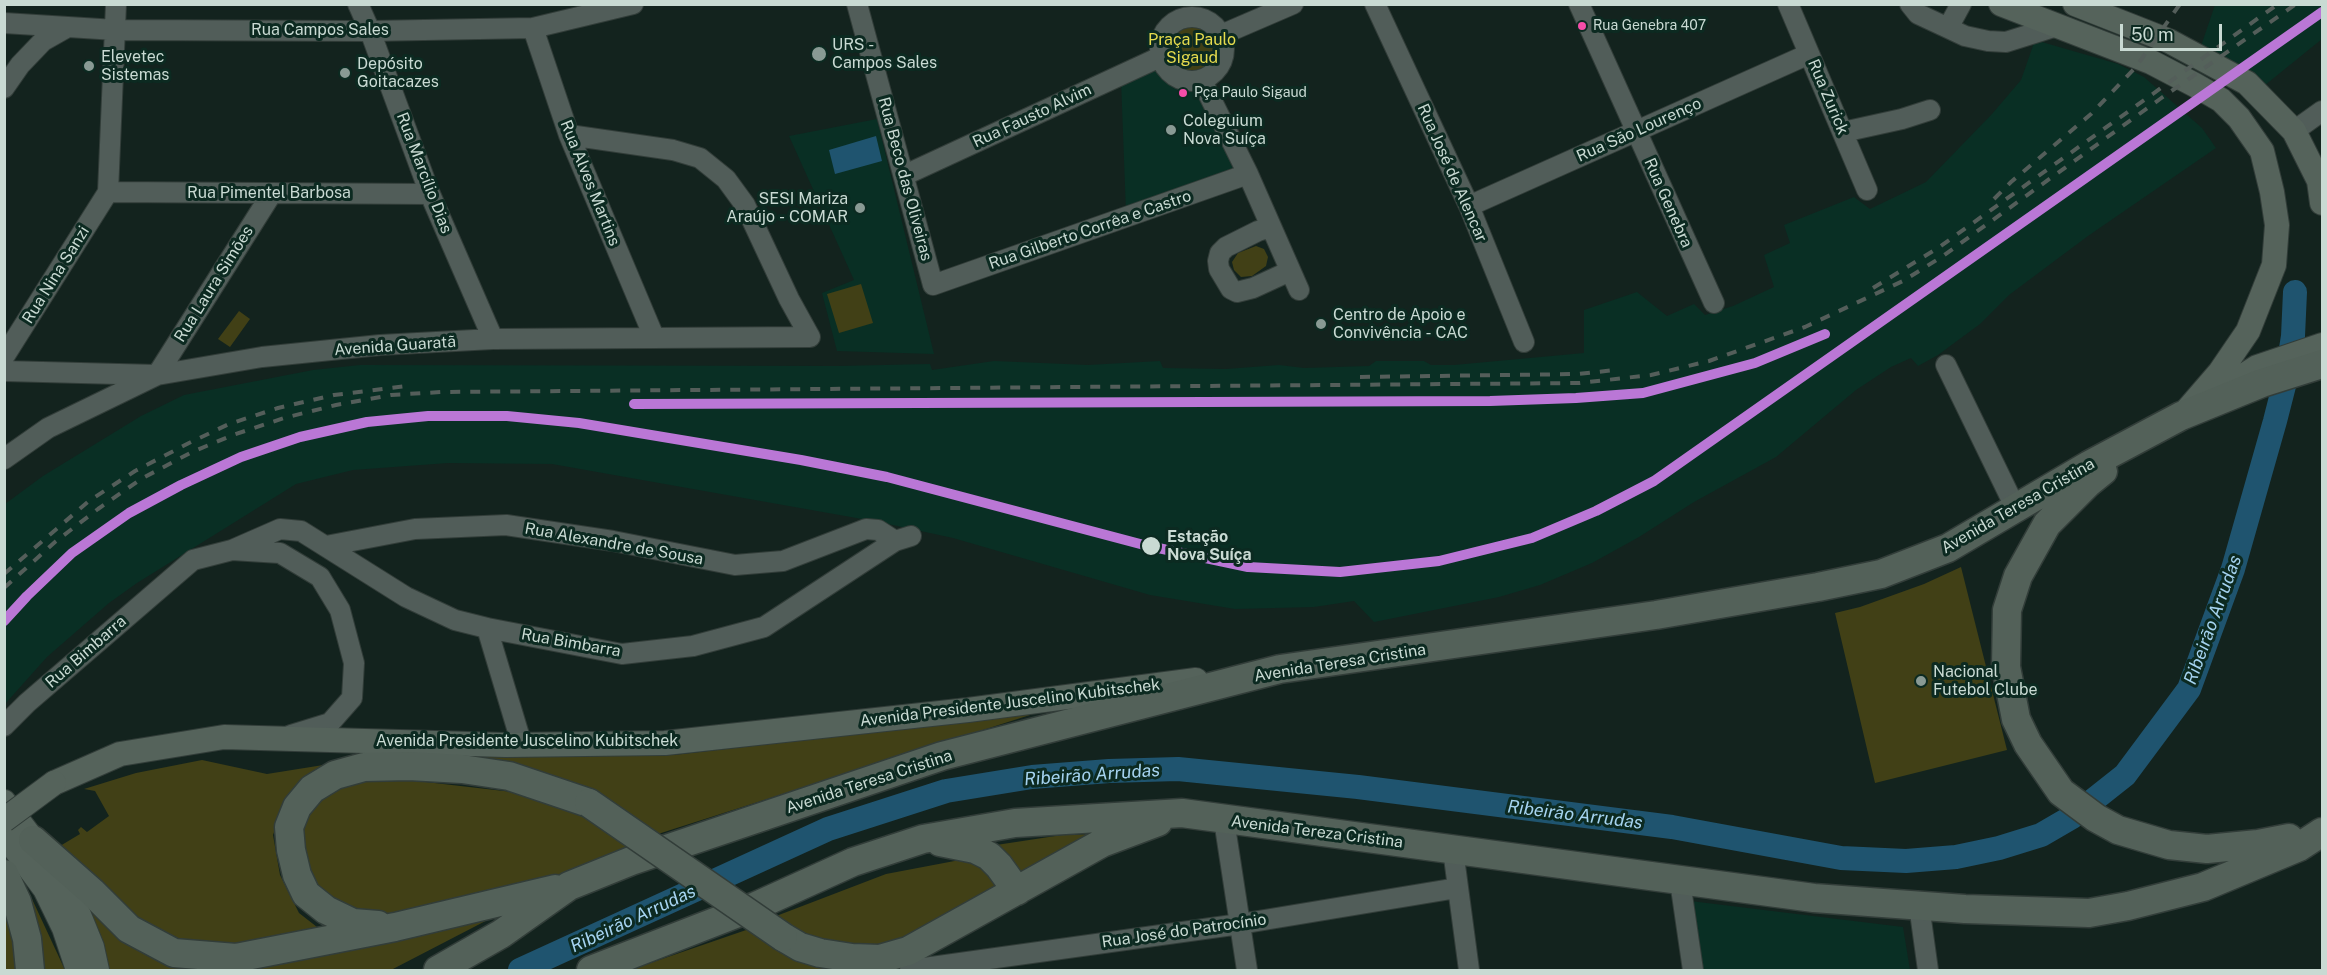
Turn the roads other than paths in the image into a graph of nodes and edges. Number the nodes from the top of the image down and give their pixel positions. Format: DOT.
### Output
graph roads {
  1 [pos="116,4"];
  2 [pos="358,4"];
  3 [pos="633,4"];
  4 [pos="857,4"];
  5 [pos="1293,4"];
  6 [pos="1375,4"];
  7 [pos="1579,4"];
  8 [pos="1788,4"];
  9 [pos="1910,4"];
  10 [pos="1961,4"];
  11 [pos="2001,4"];
  12 [pos="2075,4"];
  13 [pos="1173,13"];
  14 [pos="557,14"];
  15 [pos="5,24"];
  16 [pos="2057,26"];
  17 [pos="66,28"];
  18 [pos="533,28"];
  19 [pos="1948,28"];
  20 [pos="116,30"];
  21 [pos="370,31"];
  22 [pos="1221,35"];
  23 [pos="1809,54"];
  24 [pos="1160,57"];
  25 [pos="20,65"];
  26 [pos="1202,81"];
  27 [pos="4,88"];
  28 [pos="1929,110"];
  29 [pos="2322,111"];
  30 [pos="1636,131"];
  31 [pos="2294,131"];
  32 [pos="1843,132"];
  33 [pos="569,135"];
  34 [pos="1248,174"];
  35 [pos="905,175"];
  36 [pos="1868,190"];
  37 [pos="108,192"];
  38 [pos="272,193"];
  39 [pos="430,194"];
  40 [pos="2322,203"];
  41 [pos="1468,206"];
  42 [pos="1271,227"];
  43 [pos="1290,271"];
  44 [pos="933,285"];
  45 [pos="1299,290"];
  46 [pos="1714,303"];
  47 [pos="654,337"];
  48 [pos="493,339"];
  49 [pos="1524,342"];
  50 [pos="2322,345"];
  51 [pos="4,357"];
  52 [pos="2322,363"];
  53 [pos="1946,365"];
  54 [pos="4,371"];
  55 [pos="2260,374"];
  56 [pos="157,375"];
  57 [pos="2181,416"];
  58 [pos="4,459"];
  59 [pos="2016,509"];
  60 [pos="903,538"];
  61 [pos="326,546"];
  62 [pos="232,550"];
  63 [pos="487,628"];
  64 [pos="1280,669"];
  65 [pos="4,726"];
  66 [pos="277,740"];
  67 [pos="522,745"];
  68 [pos="4,802"];
  69 [pos="1182,813"];
  70 [pos="4,820"];
  71 [pos="1224,820"];
  72 [pos="2322,831"];
  73 [pos="4,834"];
  74 [pos="923,839"];
  75 [pos="33,840"];
  76 [pos="1453,850"];
  77 [pos="4,874"];
  78 [pos="1680,881"];
  79 [pos="568,886"];
  80 [pos="1456,888"];
  81 [pos="1017,891"];
  82 [pos="1919,905"];
  83 [pos="1240,924"];
  84 [pos="395,927"];
  85 [pos="1016,963"];
  86 [pos="30,970"];
  87 [pos="78,970"];
  88 [pos="97,970"];
  89 [pos="438,970"];
  90 [pos="591,970"];
  91 [pos="910,970"];
  92 [pos="1247,970"];
  93 [pos="1469,970"];
  94 [pos="1693,970"];
  95 [pos="1928,970"];
  1 -- 20 [label="street"];
  2 -- 21 [label="street, Rua Marcílio Dias"];
  3 -- 14 [label="street, Rua Campos Sales"];
  4 -- 35 [label="street, Rua Beco das Oliveiras"];
  5 -- 22 [label="street"];
  6 -- 41 [label="street, Rua José de Alencar"];
  7 -- 30 [label="street, Rua Genebra"];
  8 -- 23 [label="street, Rua Zurick"];
  9 -- 19 [label="street"];
  10 -- 19 [label="street"];
  11 -- 16 [label="main road"];
  12 -- 31 [label="main road"];
  13 -- 22 [label="street"];
  13 -- 24 [label="street"];
  14 -- 18 [label="street, Rua Campos Sales"];
  15 -- 17 [label="street, Rua Campos Sales"];
  15 -- 25 [label="street"];
  16 -- 19 [label="street"];
  16 -- 57 [label="main road"];
  17 -- 20 [label="street, Rua Campos Sales"];
  17 -- 25 [label="street"];
  18 -- 21 [label="street, Rua Campos Sales"];
  18 -- 33 [label="street, Rua Alves Martins"];
  20 -- 21 [label="street, Rua Campos Sales"];
  20 -- 37 [label="street"];
  21 -- 39 [label="street, Rua Marcílio Dias"];
  22 -- 26 [label="street"];
  23 -- 30 [label="street, Rua São Lourenço"];
  23 -- 32 [label="street, Rua Zurick"];
  24 -- 26 [label="street"];
  24 -- 35 [label="street, Rua Fausto Alvim"];
  25 -- 27 [label="street"];
  26 -- 34 [label="street"];
  28 -- 32 [label="street"];
  29 -- 31 [label="street"];
  30 -- 41 [label="street, Rua São Lourenço"];
  30 -- 46 [label="street, Rua Genebra"];
  31 -- 40 [label="main road"];
  32 -- 36 [label="street, Rua Zurick"];
  33 -- 47 [label="street, Rua Alves Martins"];
  33 -- 47 [label="street, Avenida Guaratã"];
  34 -- 42 [label="street"];
  34 -- 44 [label="street, Rua Gilberto Corrêa e Castro"];
  35 -- 44 [label="street, Rua Beco das Oliveiras"];
  37 -- 38 [label="street, Rua Pimentel Barbosa"];
  37 -- 51 [label="street, Rua Nina Sanzi"];
  38 -- 39 [label="street, Rua Pimentel Barbosa"];
  38 -- 56 [label="street, Rua Laura Simões"];
  39 -- 48 [label="street, Rua Marcílio Dias"];
  41 -- 49 [label="street, Rua José de Alencar"];
  42 -- 43 [label="street"];
  42 -- 43 [label="street"];
  43 -- 45 [label="street"];
  47 -- 48 [label="street, Avenida Guaratã"];
  48 -- 56 [label="street, Avenida Guaratã"];
  50 -- 55 [label="main road"];
  52 -- 55 [label="highway"];
  53 -- 59 [label="street"];
  54 -- 56 [label="street"];
  55 -- 57 [label="highway"];
  56 -- 58 [label="street, Avenida Guaratã"];
  57 -- 59 [label="highway, Avenida Teresa Cristina"];
  57 -- 72 [label="highway"];
  59 -- 64 [label="highway, Avenida Teresa Cristina"];
  60 -- 61 [label="street, Rua Alexandre de Sousa"];
  60 -- 63 [label="street, Rua Bimbarra"];
  61 -- 62 [label="street, Rua Bimbarra"];
  61 -- 63 [label="street, Rua Bimbarra"];
  62 -- 65 [label="street, Rua Bimbarra"];
  62 -- 66 [label="street, Rua Bimbarra"];
  63 -- 67 [label="street"];
  64 -- 67 [label="main road, Avenida Presidente Juscelino Kubitschek"];
  64 -- 79 [label="highway, Avenida Teresa Cristina"];
  66 -- 67 [label="main road, Avenida Presidente Juscelino Kubitschek"];
  66 -- 70 [label="main road, Avenida Presidente Juscelino Kubitschek, bridge"];
  68 -- 75 [label="main road"];
  69 -- 71 [label="highway, Avenida Tereza Cristina"];
  69 -- 74 [label="highway"];
  69 -- 81 [label="highway"];
  71 -- 76 [label="highway, Avenida Tereza Cristina"];
  71 -- 83 [label="street"];
  72 -- 82 [label="highway"];
  73 -- 87 [label="main road"];
  74 -- 81 [label="highway"];
  74 -- 90 [label="highway"];
  75 -- 84 [label="highway"];
  75 -- 88 [label="main road"];
  76 -- 78 [label="highway"];
  76 -- 80 [label="street"];
  77 -- 86 [label="highway"];
  78 -- 82 [label="highway"];
  78 -- 94 [label="street"];
  79 -- 84 [label="highway"];
  79 -- 89 [label="highway, Avenida Teresa Cristina"];
  80 -- 83 [label="street, Rua José do Patrocínio"];
  80 -- 93 [label="street"];
  81 -- 84 [label="highway, bridge"];
  82 -- 95 [label="street"];
  83 -- 85 [label="street, Rua José do Patrocínio"];
  83 -- 92 [label="street"];
  85 -- 91 [label="street, Rua José do Patrocínio"];
}
